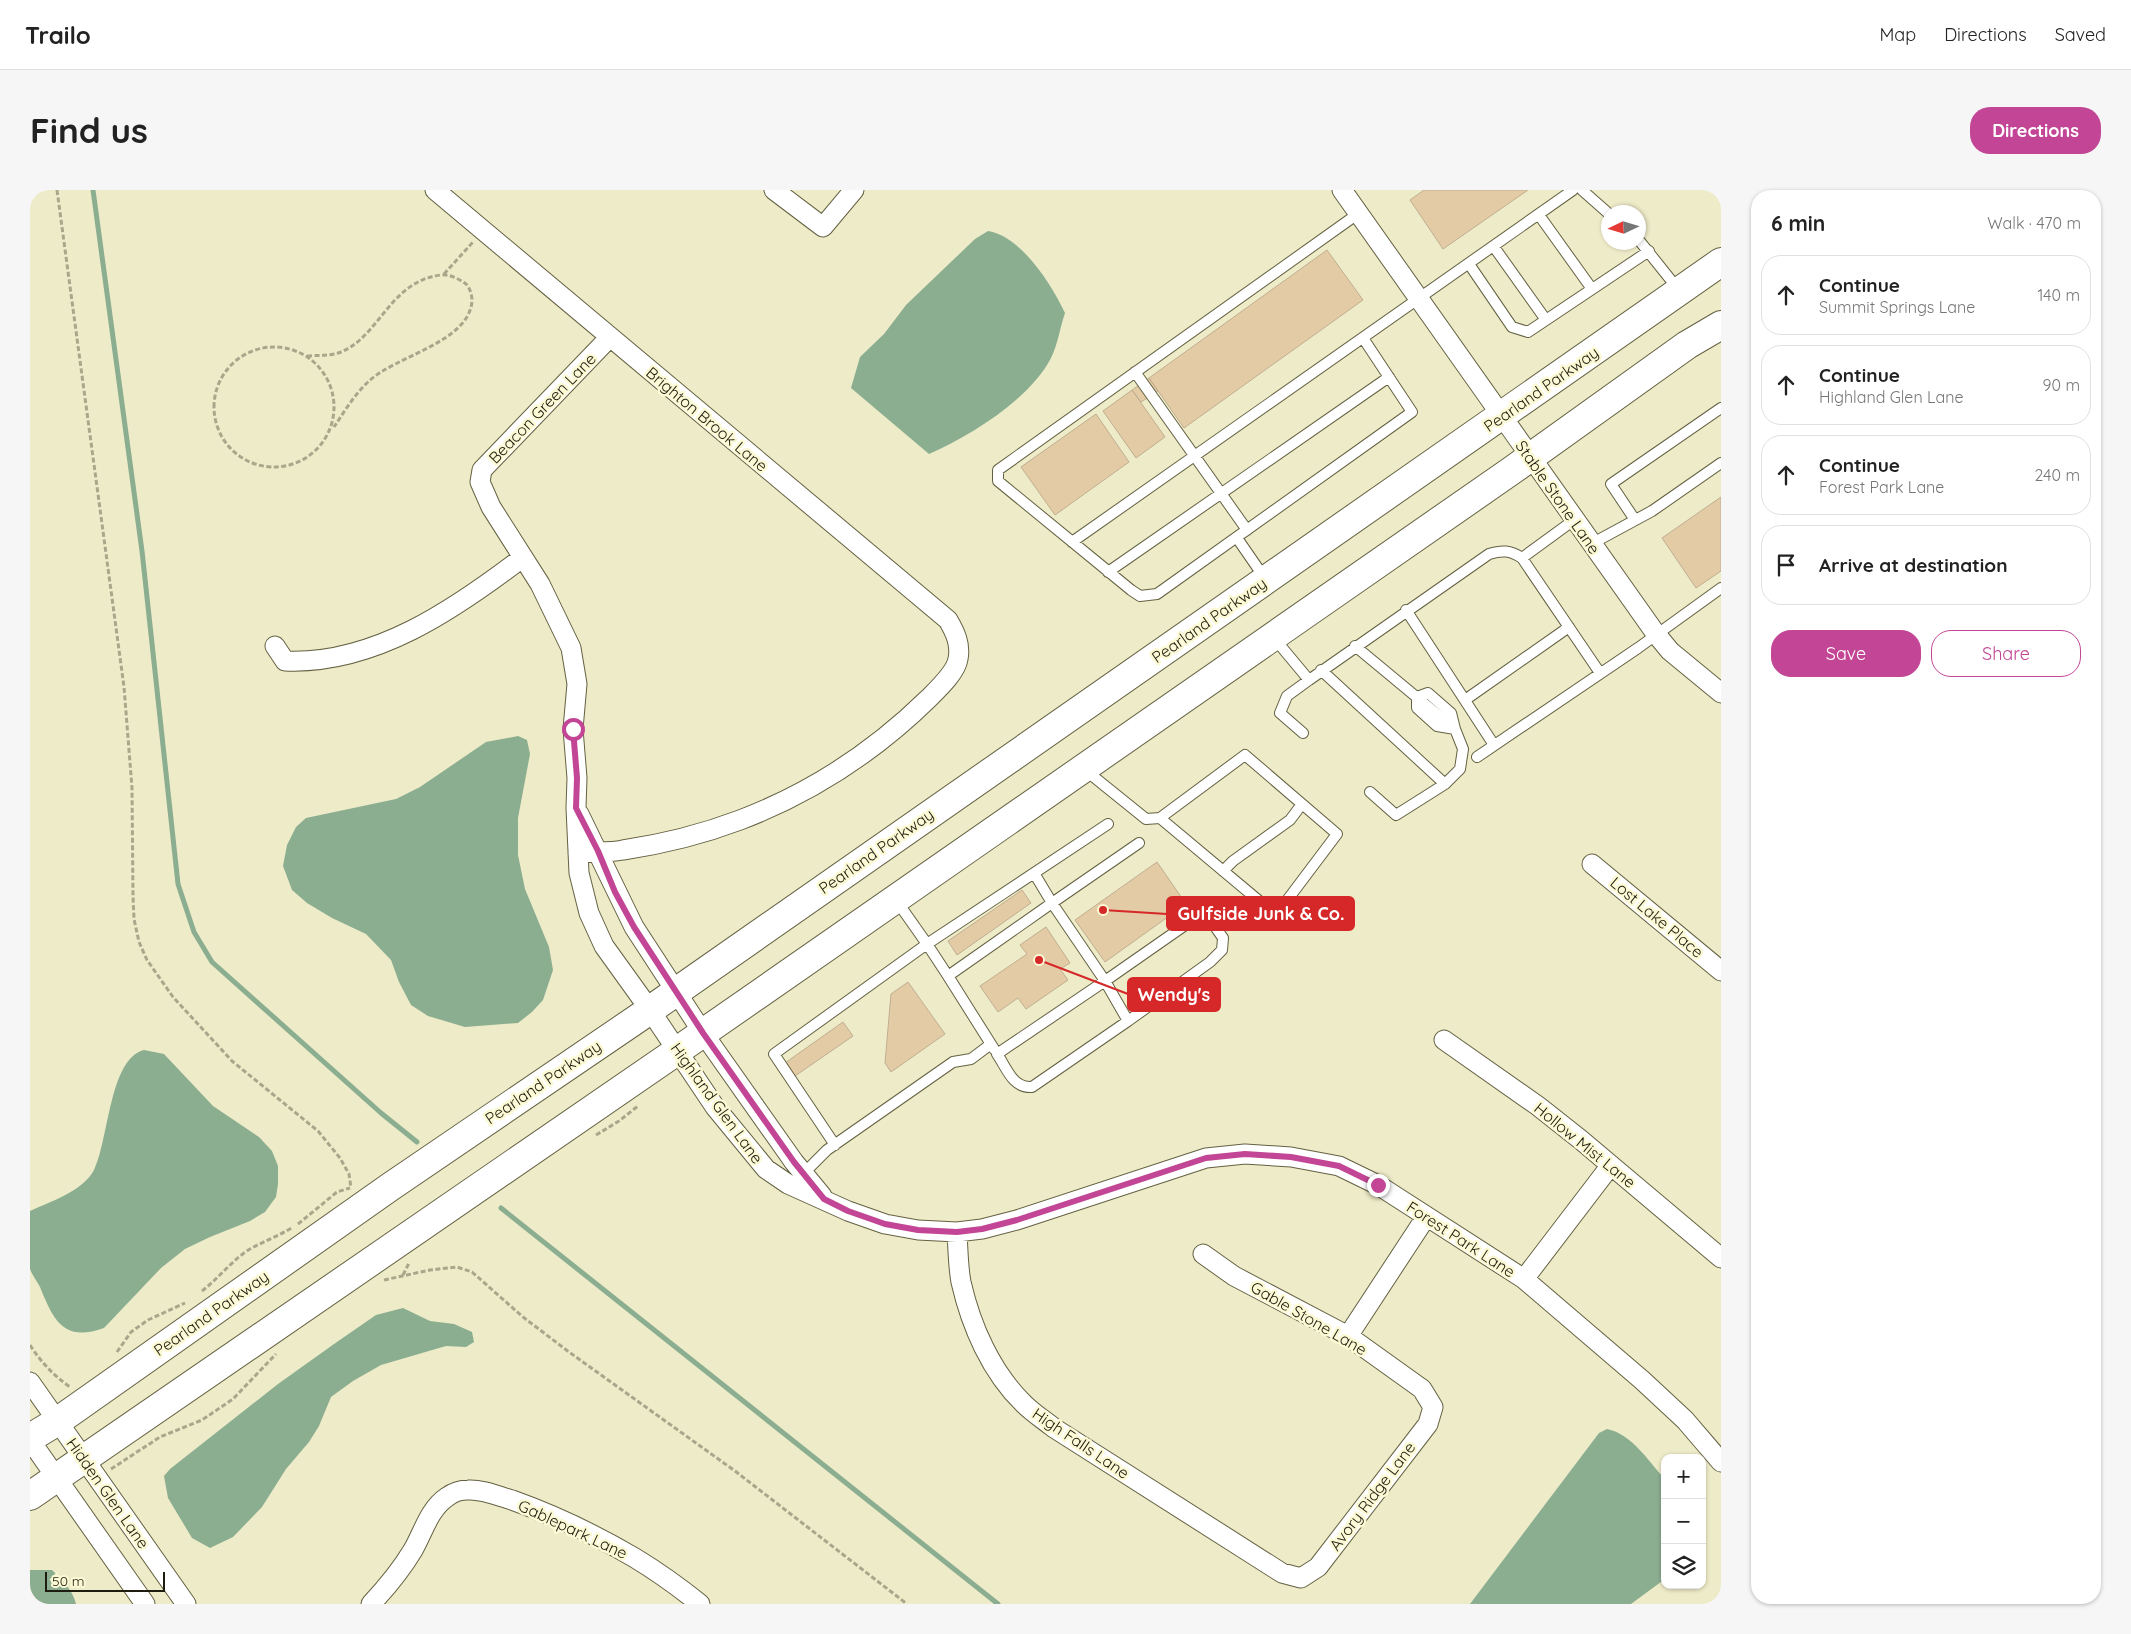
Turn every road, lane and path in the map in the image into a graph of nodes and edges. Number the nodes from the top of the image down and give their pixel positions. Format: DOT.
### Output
graph roads {
  1 [pos="57,190"];
  2 [pos="434,190"];
  3 [pos="774,190"];
  4 [pos="854,190"];
  5 [pos="1342,190"];
  6 [pos="1573,190"];
  7 [pos="1582,190"];
  8 [pos="1601,207"];
  9 [pos="1359,212"];
  10 [pos="1540,215"];
  11 [pos="483,231"];
  12 [pos="1494,247"];
  13 [pos="1646,247"];
  14 [pos="1649,250"];
  15 [pos="1721,262"];
  16 [pos="1470,264"];
  17 [pos="443,274"];
  18 [pos="1592,289"];
  19 [pos="1680,292"];
  20 [pos="1419,298"];
  21 [pos="1546,320"];
  22 [pos="1721,325"];
  23 [pos="610,337"];
  24 [pos="1363,338"];
  25 [pos="307,356"];
  26 [pos="1135,372"];
  27 [pos="1389,377"];
  28 [pos="1721,408"];
  29 [pos="1502,416"];
  30 [pos="334,427"];
  31 [pos="1195,456"];
  32 [pos="1529,457"];
  33 [pos="1721,463"];
  34 [pos="480,482"];
  35 [pos="1221,493"];
  36 [pos="1574,520"];
  37 [pos="1635,520"];
  38 [pos="1247,530"];
  39 [pos="1237,538"];
  40 [pos="1072,542"];
  41 [pos="1591,544"];
  42 [pos="522,558"];
  43 [pos="1522,558"];
  44 [pos="1108,572"];
  45 [pos="1266,580"];
  46 [pos="1721,588"];
  47 [pos="1406,610"];
  48 [pos="1569,627"];
  49 [pos="1656,634"];
  50 [pos="1272,637"];
  51 [pos="275,646"];
  52 [pos="1355,646"];
  53 [pos="1321,670"];
  54 [pos="1600,673"];
  55 [pos="1309,680"];
  56 [pos="1721,693"];
  57 [pos="1465,700"];
  58 [pos="1303,734"];
  59 [pos="1494,745"];
  60 [pos="1477,757"];
  61 [pos="1084,768"];
  62 [pos="1445,784"];
  63 [pos="1370,792"];
  64 [pos="1302,804"];
  65 [pos="576,808"];
  66 [pos="1160,818"];
  67 [pos="1108,824"];
  68 [pos="1139,843"];
  69 [pos="598,851"];
  70 [pos="578,853"];
  71 [pos="1592,864"];
  72 [pos="1223,871"];
  73 [pos="1034,873"];
  74 [pos="895,899"];
  75 [pos="1052,903"];
  76 [pos="928,944"];
  77 [pos="1721,971"];
  78 [pos="948,976"];
  79 [pos="1105,981"];
  80 [pos="675,992"];
  81 [pos="650,1010"];
  82 [pos="1128,1021"];
  83 [pos="703,1033"];
  84 [pos="1444,1040"];
  85 [pos="991,1044"];
  86 [pos="677,1051"];
  87 [pos="998,1054"];
  88 [pos="835,1145"];
  89 [pos="1611,1165"];
  90 [pos="803,1174"];
  91 [pos="351,1188"];
  92 [pos="824,1199"];
  93 [pos="1426,1217"];
  94 [pos="957,1232"];
  95 [pos="1203,1254"];
  96 [pos="1721,1258"];
  97 [pos="1524,1279"];
  98 [pos="379,1284"];
  99 [pos="1348,1336"];
  100 [pos="30,1345"];
  101 [pos="280,1351"];
  102 [pos="30,1382"];
  103 [pos="75,1390"];
  104 [pos="1434,1407"];
  105 [pos="58,1421"];
  106 [pos="30,1439"];
  107 [pos="1721,1462"];
  108 [pos="91,1468"];
  109 [pos="56,1477"];
  110 [pos="30,1496"];
  111 [pos="1301,1578"];
  112 [pos="145,1604"];
  113 [pos="186,1604"];
  114 [pos="371,1604"];
  115 [pos="700,1604"];
  116 [pos="907,1604"];
  1 -- 91 [label="path"];
  2 -- 11 [label="street, Brighton Brook Lane"];
  3 -- 4 [label="street"];
  5 -- 9 [label="street, Stable Stone Lane"];
  6 -- 10 [label="lane"];
  7 -- 8 [label="lane"];
  9 -- 20 [label="street, Stable Stone Lane"];
  9 -- 26 [label="lane"];
  10 -- 12 [label="lane"];
  10 -- 18 [label="lane"];
  11 -- 17 [label="path"];
  11 -- 23 [label="street, Brighton Brook Lane"];
  12 -- 16 [label="lane"];
  12 -- 21 [label="lane"];
  13 -- 14 [label="lane"];
  14 -- 18 [label="lane"];
  14 -- 19 [label="lane"];
  15 -- 19 [label="main road, Pearland Parkway"];
  16 -- 20 [label="lane"];
  16 -- 21 [label="lane"];
  17 -- 25 [label="path"];
  17 -- 30 [label="path"];
  18 -- 21 [label="lane"];
  19 -- 29 [label="main road, Pearland Parkway"];
  20 -- 24 [label="lane"];
  20 -- 29 [label="street, Stable Stone Lane"];
  22 -- 32 [label="main road"];
  23 -- 34 [label="street, Beacon Green Lane"];
  23 -- 69 [label="street, Brighton Brook Lane"];
  24 -- 27 [label="lane"];
  24 -- 31 [label="lane"];
  25 -- 30 [label="path"];
  25 -- 30 [label="path"];
  26 -- 31 [label="lane"];
  26 -- 40 [label="lane"];
  27 -- 35 [label="lane"];
  27 -- 38 [label="lane"];
  28 -- 37 [label="lane"];
  29 -- 32 [label="street, Stable Stone Lane"];
  29 -- 45 [label="main road, Pearland Parkway"];
  31 -- 35 [label="lane"];
  31 -- 40 [label="lane"];
  32 -- 36 [label="street, Stable Stone Lane"];
  32 -- 50 [label="main road"];
  33 -- 37 [label="lane"];
  34 -- 42 [label="street, Highland Glen Lane"];
  35 -- 38 [label="lane"];
  35 -- 44 [label="lane"];
  36 -- 41 [label="street, Stable Stone Lane"];
  36 -- 43 [label="lane"];
  37 -- 41 [label="lane"];
  38 -- 39 [label="lane"];
  39 -- 44 [label="lane"];
  39 -- 45 [label="lane"];
  40 -- 44 [label="lane"];
  41 -- 49 [label="street, Stable Stone Lane"];
  42 -- 51 [label="street"];
  42 -- 65 [label="street, Highland Glen Lane"];
  43 -- 47 [label="lane"];
  43 -- 48 [label="lane"];
  45 -- 80 [label="main road, Pearland Parkway"];
  46 -- 49 [label="lane"];
  47 -- 52 [label="lane"];
  47 -- 57 [label="lane"];
  48 -- 54 [label="lane"];
  48 -- 57 [label="lane"];
  49 -- 54 [label="lane"];
  49 -- 56 [label="street, Stable Stone Lane"];
  50 -- 55 [label="lane"];
  50 -- 61 [label="main road"];
  52 -- 53 [label="lane"];
  52 -- 62 [label="lane"];
  53 -- 55 [label="lane"];
  53 -- 62 [label="lane"];
  54 -- 59 [label="lane"];
  55 -- 58 [label="lane"];
  57 -- 59 [label="lane"];
  59 -- 60 [label="lane"];
  61 -- 66 [label="lane"];
  61 -- 74 [label="main road"];
  62 -- 63 [label="lane"];
  64 -- 66 [label="lane"];
  64 -- 72 [label="lane"];
  64 -- 72 [label="lane"];
  65 -- 69 [label="street, Highland Glen Lane"];
  65 -- 70 [label="street, Highland Glen Lane"];
  66 -- 72 [label="lane"];
  67 -- 73 [label="lane"];
  68 -- 75 [label="lane"];
  69 -- 70 [label="street"];
  69 -- 80 [label="street, Highland Glen Lane"];
  70 -- 81 [label="street, Highland Glen Lane"];
  71 -- 77 [label="street, Lost Lake Place"];
  73 -- 75 [label="lane"];
  73 -- 76 [label="lane"];
  74 -- 76 [label="lane"];
  74 -- 83 [label="main road"];
  75 -- 78 [label="lane"];
  75 -- 79 [label="lane"];
  76 -- 78 [label="lane"];
  76 -- 88 [label="lane"];
  78 -- 85 [label="lane"];
  79 -- 82 [label="lane"];
  79 -- 82 [label="lane"];
  79 -- 87 [label="lane"];
  80 -- 81 [label="main road, Pearland Parkway"];
  80 -- 83 [label="street, Highland Glen Lane"];
  81 -- 86 [label="street, Highland Glen Lane"];
  81 -- 105 [label="main road, Pearland Parkway"];
  82 -- 87 [label="lane"];
  83 -- 86 [label="main road"];
  83 -- 90 [label="street, Highland Glen Lane"];
  84 -- 89 [label="street, Hollow Mist Lane"];
  85 -- 87 [label="lane"];
  85 -- 88 [label="lane"];
  86 -- 92 [label="street, Highland Glen Lane"];
  86 -- 108 [label="main road"];
  88 -- 90 [label="lane"];
  89 -- 96 [label="street, Hollow Mist Lane"];
  89 -- 97 [label="street"];
  90 -- 92 [label="street, Highland Glen Lane"];
  92 -- 94 [label="street, Forest Park Lane"];
  93 -- 94 [label="street, Forest Park Lane"];
  93 -- 97 [label="street, Forest Park Lane"];
  93 -- 99 [label="street"];
  94 -- 111 [label="street, High Falls Lane"];
  95 -- 99 [label="street, Gable Stone Lane"];
  97 -- 107 [label="street, Forest Park Lane"];
  98 -- 116 [label="path"];
  99 -- 104 [label="street, Gable Stone Lane"];
  100 -- 103 [label="path"];
  101 -- 108 [label="path"];
  102 -- 105 [label="street, Hidden Glen Lane"];
  104 -- 111 [label="street, Avory Ridge Lane"];
  105 -- 106 [label="main road, Pearland Parkway"];
  105 -- 108 [label="street, Hidden Glen Lane"];
  106 -- 109 [label="street, Hidden Glen Lane"];
  108 -- 109 [label="main road"];
  108 -- 113 [label="street, Hidden Glen Lane"];
  109 -- 110 [label="main road"];
  109 -- 112 [label="street, Hidden Glen Lane"];
  114 -- 115 [label="street, Gablepark Lane"];
}
